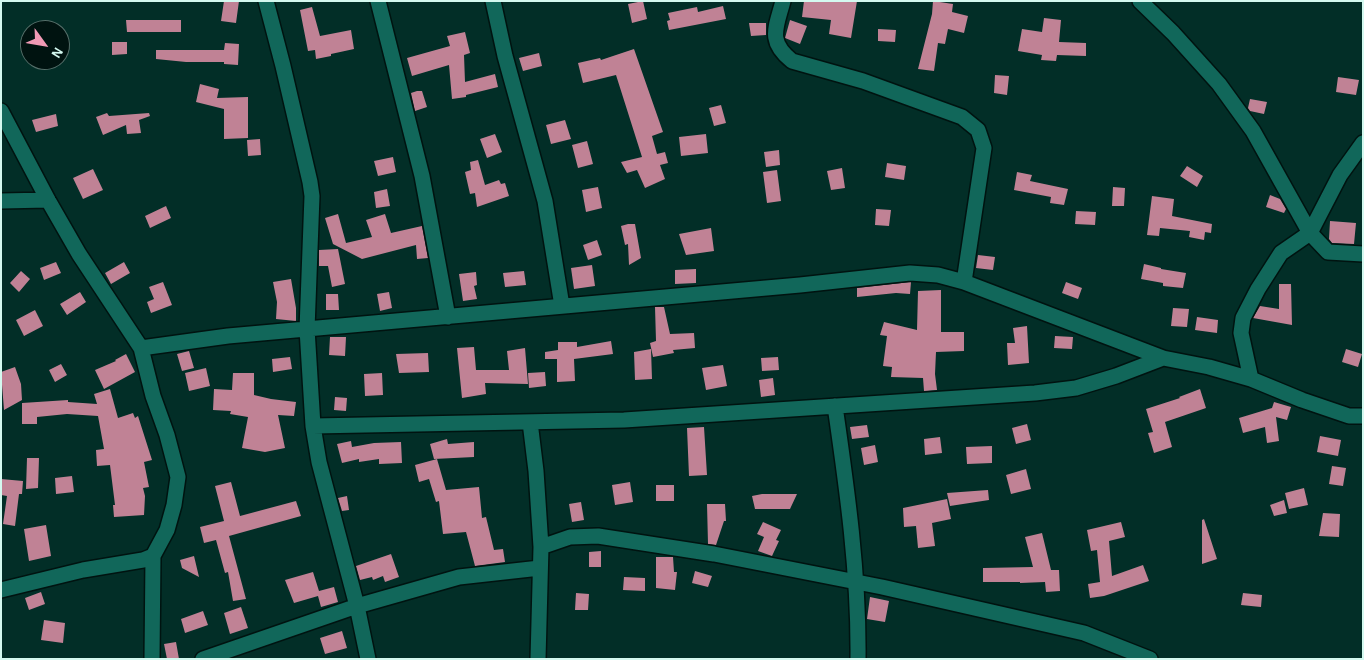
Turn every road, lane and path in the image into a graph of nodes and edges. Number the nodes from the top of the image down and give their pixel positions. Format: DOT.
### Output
graph roads {
  1 [pos="266,1"];
  2 [pos="378,1"];
  3 [pos="492,1"];
  4 [pos="783,1"];
  5 [pos="1140,1"];
  6 [pos="1,111"];
  7 [pos="1363,143"];
  8 [pos="1,200"];
  9 [pos="48,200"];
  10 [pos="1310,233"];
  11 [pos="1363,254"];
  12 [pos="964,282"];
  13 [pos="562,306"];
  14 [pos="448,317"];
  15 [pos="307,329"];
  16 [pos="141,348"];
  17 [pos="1163,358"];
  18 [pos="1251,379"];
  19 [pos="835,406"];
  20 [pos="1363,416"];
  21 [pos="530,422"];
  22 [pos="313,426"];
  23 [pos="541,547"];
  24 [pos="153,556"];
  25 [pos="540,568"];
  26 [pos="855,582"];
  27 [pos="1,590"];
  28 [pos="357,606"];
  29 [pos="152,659"];
  30 [pos="203,659"];
  31 [pos="368,659"];
  32 [pos="538,659"];
  33 [pos="858,659"];
  34 [pos="1150,659"];
  1 -- 15 [label="street"];
  2 -- 14 [label="street"];
  3 -- 13 [label="street"];
  4 -- 12 [label="street"];
  5 -- 10 [label="street"];
  6 -- 9 [label="street"];
  7 -- 10 [label="street"];
  8 -- 9 [label="street"];
  9 -- 16 [label="street"];
  10 -- 11 [label="street"];
  10 -- 18 [label="street"];
  12 -- 13 [label="street"];
  12 -- 17 [label="street"];
  13 -- 14 [label="street"];
  14 -- 15 [label="street"];
  15 -- 16 [label="street"];
  15 -- 22 [label="street"];
  16 -- 24 [label="street"];
  17 -- 18 [label="street"];
  17 -- 19 [label="street"];
  18 -- 20 [label="street"];
  19 -- 21 [label="street"];
  19 -- 26 [label="street"];
  21 -- 22 [label="street"];
  21 -- 23 [label="street"];
  22 -- 28 [label="street"];
  23 -- 25 [label="street"];
  23 -- 26 [label="street"];
  24 -- 27 [label="street"];
  24 -- 29 [label="street"];
  25 -- 28 [label="street"];
  25 -- 32 [label="street"];
  26 -- 33 [label="street"];
  26 -- 34 [label="street"];
  28 -- 30 [label="street"];
  28 -- 31 [label="street"];
}
